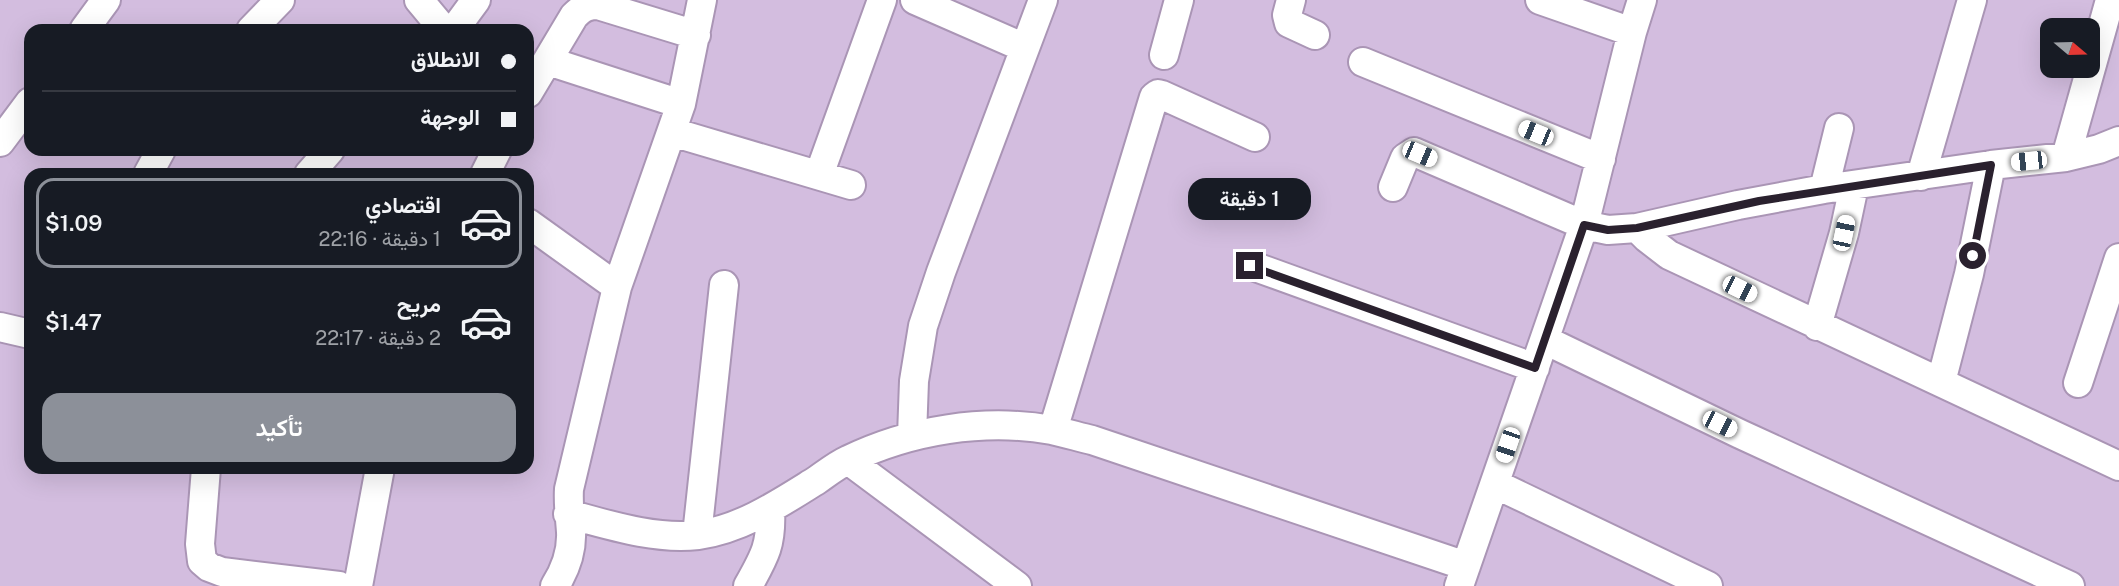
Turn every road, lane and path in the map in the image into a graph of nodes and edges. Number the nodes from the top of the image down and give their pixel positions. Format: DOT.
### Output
graph roads {
  1 [pos="106,0"];
  2 [pos="280,0"];
  3 [pos="419,0"];
  4 [pos="476,0"];
  5 [pos="702,0"];
  6 [pos="882,0"];
  7 [pos="915,0"];
  8 [pos="1043,0"];
  9 [pos="1179,0"];
  10 [pos="1291,0"];
  11 [pos="1540,0"];
  12 [pos="1642,0"];
  13 [pos="1972,0"];
  14 [pos="2110,0"];
  15 [pos="956,8"];
  16 [pos="88,24"];
  17 [pos="257,24"];
  18 [pos="440,24"];
  19 [pos="450,24"];
  20 [pos="1632,32"];
  21 [pos="696,35"];
  22 [pos="1315,35"];
  23 [pos="1025,48"];
  24 [pos="1164,55"];
  25 [pos="548,61"];
  26 [pos="1363,62"];
  27 [pos="534,83"];
  28 [pos="681,105"];
  29 [pos="24,110"];
  30 [pos="1839,128"];
  31 [pos="672,132"];
  32 [pos="1255,137"];
  33 [pos="2119,141"];
  34 [pos="0,142"];
  35 [pos="325,156"];
  36 [pos="2066,157"];
  37 [pos="1601,159"];
  38 [pos="1991,165"];
  39 [pos="314,168"];
  40 [pos="819,175"];
  41 [pos="1921,176"];
  42 [pos="851,185"];
  43 [pos="1854,186"];
  44 [pos="1393,187"];
  45 [pos="1824,189"];
  46 [pos="1584,225"];
  47 [pos="534,228"];
  48 [pos="1637,228"];
  49 [pos="2119,258"];
  50 [pos="1250,266"];
  51 [pos="724,285"];
  52 [pos="617,287"];
  53 [pos="1817,326"];
  54 [pos="0,327"];
  55 [pos="24,333"];
  56 [pos="1545,340"];
  57 [pos="1535,368"];
  58 [pos="1941,382"];
  59 [pos="2078,383"];
  60 [pos="1053,430"];
  61 [pos="912,436"];
  62 [pos="848,460"];
  63 [pos="2119,466"];
  64 [pos="206,474"];
  65 [pos="379,474"];
  66 [pos="1495,483"];
  67 [pos="770,509"];
  68 [pos="568,514"];
  69 [pos="697,535"];
  70 [pos="1463,576"];
  71 [pos="1008,583"];
  72 [pos="339,586"];
  73 [pos="358,586"];
  74 [pos="555,586"];
  75 [pos="748,586"];
  76 [pos="1708,586"];
  77 [pos="2070,586"];
  1 -- 16 [label="street"];
  2 -- 17 [label="street"];
  3 -- 18 [label="street"];
  4 -- 19 [label="street"];
  5 -- 21 [label="street"];
  6 -- 40 [label="street"];
  7 -- 15 [label="street"];
  8 -- 23 [label="street"];
  9 -- 24 [label="street"];
  10 -- 22 [label="street"];
  11 -- 20 [label="street"];
  12 -- 20 [label="street"];
  13 -- 41 [label="street"];
  14 -- 36 [label="street"];
  15 -- 23 [label="street"];
  20 -- 37 [label="street"];
  21 -- 25 [label="street"];
  21 -- 28 [label="street"];
  23 -- 61 [label="street"];
  25 -- 27 [label="street"];
  25 -- 28 [label="street"];
  26 -- 37 [label="street"];
  28 -- 31 [label="street"];
  29 -- 34 [label="street"];
  30 -- 45 [label="street"];
  31 -- 40 [label="street"];
  31 -- 52 [label="street"];
  32 -- 60 [label="street"];
  33 -- 36 [label="street"];
  35 -- 39 [label="street"];
  36 -- 38 [label="street"];
  37 -- 46 [label="street"];
  38 -- 41 [label="street"];
  38 -- 58 [label="street"];
  40 -- 42 [label="street"];
  41 -- 43 [label="street"];
  43 -- 45 [label="street"];
  43 -- 53 [label="street"];
  44 -- 46 [label="street"];
  45 -- 48 [label="street"];
  46 -- 48 [label="street"];
  46 -- 56 [label="street"];
  47 -- 52 [label="street"];
  48 -- 53 [label="street"];
  49 -- 59 [label="street"];
  50 -- 57 [label="street"];
  51 -- 69 [label="street"];
  52 -- 68 [label="street"];
  53 -- 58 [label="street"];
  54 -- 55 [label="street"];
  56 -- 57 [label="street"];
  56 -- 77 [label="street"];
  57 -- 66 [label="street"];
  58 -- 63 [label="street"];
  60 -- 61 [label="street"];
  60 -- 70 [label="street"];
  61 -- 62 [label="street"];
  62 -- 67 [label="street"];
  62 -- 71 [label="street"];
  64 -- 72 [label="street"];
  65 -- 73 [label="street"];
  66 -- 70 [label="street"];
  66 -- 76 [label="street"];
  67 -- 69 [label="street"];
  67 -- 75 [label="street"];
  68 -- 69 [label="street"];
  68 -- 74 [label="street"];
}
